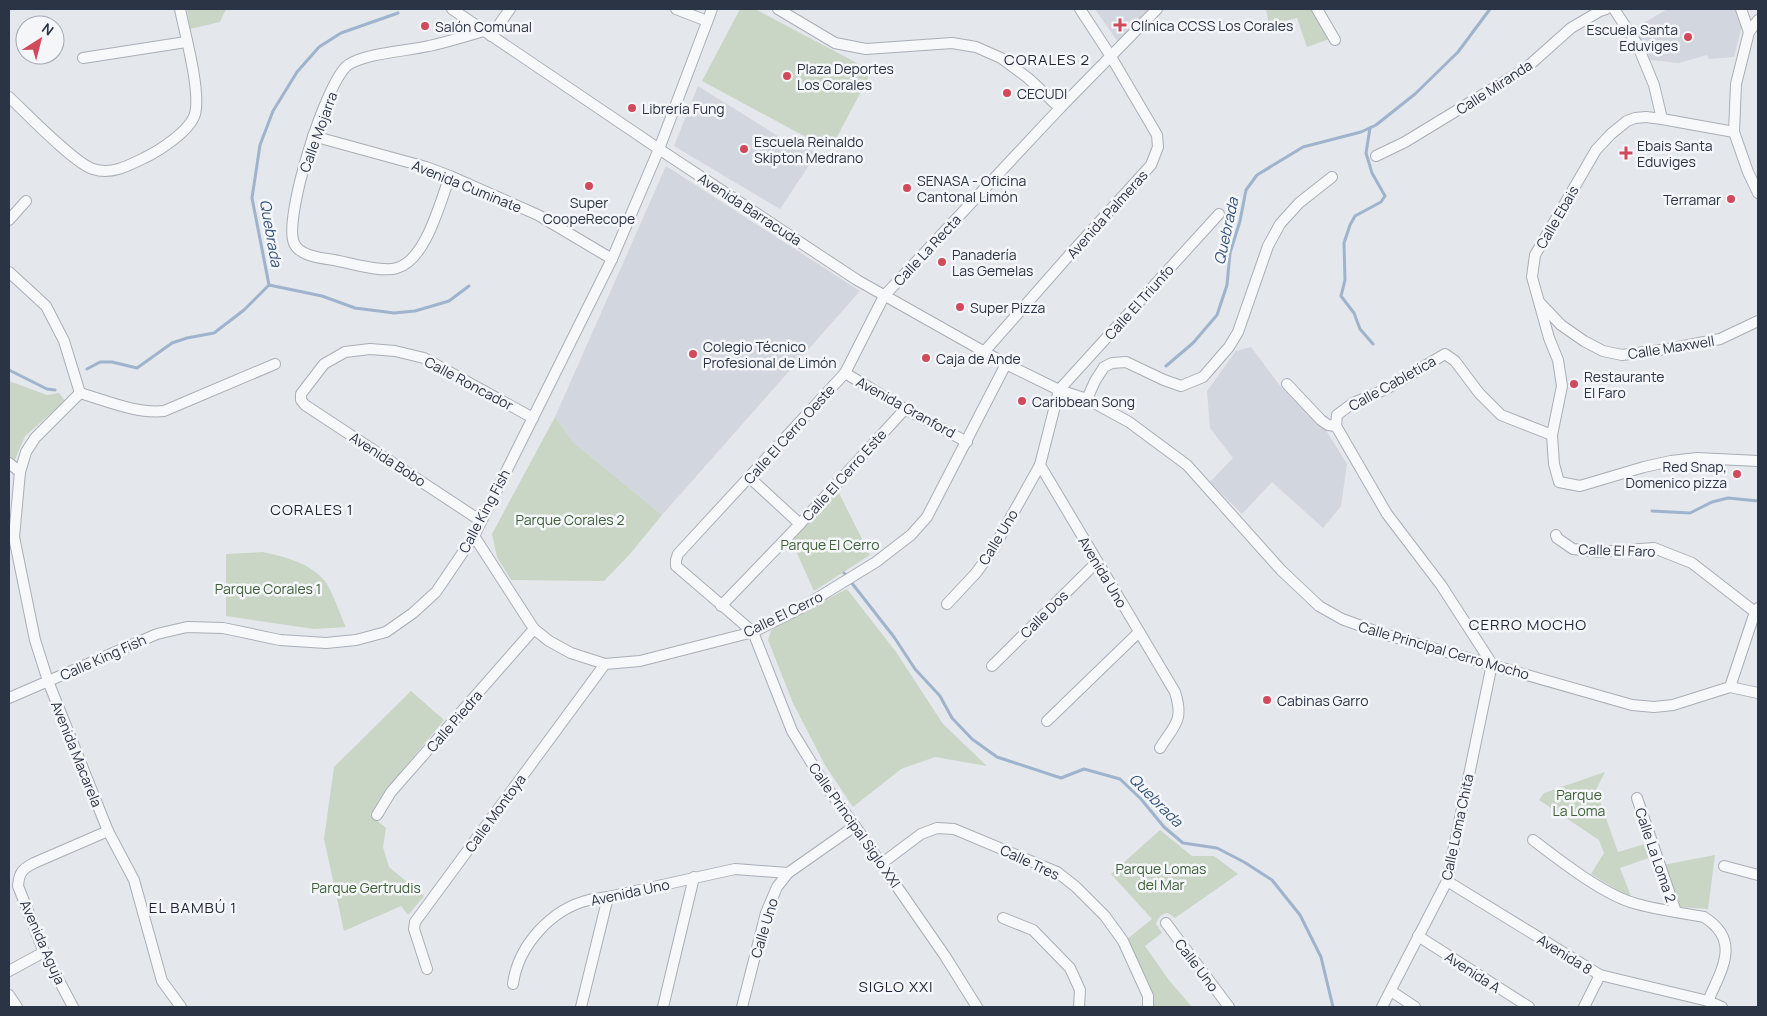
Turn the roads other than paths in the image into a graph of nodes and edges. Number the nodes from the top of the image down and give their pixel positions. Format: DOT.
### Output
graph roads {
  1 [pos="180,9"];
  2 [pos="452,9"];
  3 [pos="510,9"];
  4 [pos="676,9"];
  5 [pos="712,9"];
  6 [pos="778,9"];
  7 [pos="1080,9"];
  8 [pos="1156,9"];
  9 [pos="1317,9"];
  10 [pos="1606,9"];
  11 [pos="1614,9"];
  12 [pos="1740,9"];
  13 [pos="1758,20"];
  14 [pos="707,21"];
  15 [pos="1749,32"];
  16 [pos="487,33"];
  17 [pos="1335,40"];
  18 [pos="186,42"];
  19 [pos="1110,55"];
  20 [pos="83,58"];
  21 [pos="9,97"];
  22 [pos="1060,108"];
  23 [pos="1662,119"];
  24 [pos="1734,132"];
  25 [pos="313,136"];
  26 [pos="659,149"];
  27 [pos="1376,156"];
  28 [pos="450,176"];
  29 [pos="1332,177"];
  30 [pos="1758,193"];
  31 [pos="26,201"];
  32 [pos="1219,214"];
  33 [pos="9,220"];
  34 [pos="612,259"];
  35 [pos="9,272"];
  36 [pos="884,296"];
  37 [pos="1538,300"];
  38 [pos="1758,321"];
  39 [pos="984,352"];
  40 [pos="275,364"];
  41 [pos="1006,364"];
  42 [pos="845,373"];
  43 [pos="1287,384"];
  44 [pos="1059,390"];
  45 [pos="80,393"];
  46 [pos="301,394"];
  47 [pos="1087,399"];
  48 [pos="905,409"];
  49 [pos="533,418"];
  50 [pos="1336,426"];
  51 [pos="1552,435"];
  52 [pos="967,442"];
  53 [pos="1758,460"];
  54 [pos="9,464"];
  55 [pos="1040,465"];
  56 [pos="20,472"];
  57 [pos="749,477"];
  58 [pos="481,521"];
  59 [pos="800,524"];
  60 [pos="1556,535"];
  61 [pos="474,536"];
  62 [pos="1097,562"];
  63 [pos="948,604"];
  64 [pos="722,606"];
  65 [pos="1756,610"];
  66 [pos="534,629"];
  67 [pos="753,632"];
  68 [pos="1139,632"];
  69 [pos="605,664"];
  70 [pos="1492,664"];
  71 [pos="992,666"];
  72 [pos="48,682"];
  73 [pos="1730,687"];
  74 [pos="1758,694"];
  75 [pos="9,698"];
  76 [pos="1047,721"];
  77 [pos="1160,748"];
  78 [pos="1637,798"];
  79 [pos="377,815"];
  80 [pos="855,826"];
  81 [pos="108,831"];
  82 [pos="1533,840"];
  83 [pos="881,864"];
  84 [pos="1724,866"];
  85 [pos="788,873"];
  86 [pos="1758,875"];
  87 [pos="694,878"];
  88 [pos="1447,881"];
  89 [pos="608,897"];
  90 [pos="1676,912"];
  91 [pos="1003,918"];
  92 [pos="1166,923"];
  93 [pos="1418,936"];
  94 [pos="44,952"];
  95 [pos="427,969"];
  96 [pos="9,971"];
  97 [pos="1600,975"];
  98 [pos="513,984"];
  99 [pos="1391,991"];
  100 [pos="9,996"];
  101 [pos="1708,1001"];
  102 [pos="17,1007"];
  103 [pos="73,1007"];
  104 [pos="181,1007"];
  105 [pos="581,1007"];
  106 [pos="663,1007"];
  107 [pos="742,1007"];
  108 [pos="977,1007"];
  109 [pos="1079,1007"];
  110 [pos="1148,1007"];
  111 [pos="1229,1007"];
  112 [pos="1382,1007"];
  113 [pos="1415,1007"];
  114 [pos="1529,1007"];
  115 [pos="1584,1007"];
  116 [pos="1722,1007"];
  1 -- 18 [label="street"];
  2 -- 16 [label="street, Avenida Barracuda"];
  3 -- 16 [label="street"];
  4 -- 14 [label="street"];
  5 -- 14 [label="street, Calle King Fish"];
  6 -- 22 [label="street"];
  7 -- 19 [label="street, Avenida Palmeras"];
  8 -- 19 [label="street, Calle La Recta"];
  9 -- 17 [label="street"];
  10 -- 27 [label="street, Calle Miranda"];
  11 -- 23 [label="street"];
  12 -- 15 [label="street"];
  13 -- 15 [label="street"];
  14 -- 26 [label="street, Calle King Fish"];
  15 -- 24 [label="street"];
  16 -- 25 [label="street, Calle Mojarra"];
  16 -- 26 [label="street, Avenida Barracuda"];
  18 -- 20 [label="street"];
  18 -- 21 [label="street"];
  19 -- 22 [label="street, Calle La Recta"];
  19 -- 39 [label="street, Avenida Palmeras"];
  22 -- 36 [label="street, Calle La Recta"];
  23 -- 24 [label="street, Calle Ebais"];
  23 -- 37 [label="street, Calle Ebais"];
  24 -- 30 [label="street"];
  25 -- 28 [label="street, Avenida Cuminate"];
  25 -- 28 [label="street, Calle Mojarra"];
  26 -- 34 [label="street, Calle King Fish"];
  26 -- 36 [label="street, Avenida Barracuda"];
  28 -- 34 [label="street, Avenida Cuminate"];
  29 -- 47 [label="street"];
  31 -- 33 [label="street"];
  32 -- 44 [label="street, Calle El Triunfo"];
  34 -- 49 [label="street, Calle King Fish"];
  35 -- 45 [label="street"];
  36 -- 39 [label="street, Avenida Barracuda"];
  36 -- 42 [label="street, Calle El Cerro Oeste"];
  37 -- 38 [label="street, Calle Maxwell"];
  37 -- 51 [label="street, Calle Ebais"];
  39 -- 41 [label="street, Avenida Barracuda"];
  40 -- 45 [label="street"];
  41 -- 44 [label="street, Avenida Barracuda"];
  41 -- 52 [label="street, Calle El Cerro"];
  42 -- 48 [label="street, Avenida Granford"];
  42 -- 57 [label="street, Calle El Cerro Oeste"];
  43 -- 50 [label="street"];
  44 -- 47 [label="street, Calle Principal Cerro Mocho"];
  44 -- 55 [label="street"];
  45 -- 56 [label="street, Avenida Macarela"];
  46 -- 49 [label="street, Calle Roncador"];
  46 -- 58 [label="street, Avenida Bobo"];
  47 -- 70 [label="street, Calle Principal Cerro Mocho"];
  48 -- 52 [label="street, Avenida Granford"];
  48 -- 59 [label="street, Calle El Cerro Este"];
  49 -- 58 [label="street, Calle King Fish"];
  50 -- 51 [label="street, Calle Cabletica"];
  50 -- 70 [label="street"];
  51 -- 53 [label="street"];
  52 -- 67 [label="street, Calle El Cerro"];
  54 -- 56 [label="street"];
  55 -- 62 [label="street, Avenida Uno"];
  55 -- 63 [label="street, Calle Uno"];
  56 -- 72 [label="street, Avenida Macarela"];
  57 -- 59 [label="street"];
  57 -- 64 [label="street, Calle El Cerro Oeste"];
  58 -- 61 [label="street, Calle King Fish"];
  59 -- 64 [label="street, Calle El Cerro Este"];
  60 -- 65 [label="street, Calle El Faro"];
  61 -- 66 [label="street, Calle El Cerro"];
  61 -- 72 [label="street, Calle King Fish"];
  62 -- 68 [label="street, Avenida Uno"];
  62 -- 71 [label="street, Calle Dos"];
  64 -- 67 [label="street"];
  65 -- 73 [label="street"];
  66 -- 69 [label="street, Calle El Cerro"];
  66 -- 79 [label="street, Calle Piedra"];
  67 -- 69 [label="street, Calle El Cerro"];
  67 -- 80 [label="street, Calle Principal Siglo XXI"];
  68 -- 76 [label="street"];
  68 -- 77 [label="street, Avenida Uno"];
  69 -- 95 [label="street, Calle Montoya"];
  70 -- 73 [label="street, Calle Principal Cerro Mocho"];
  70 -- 88 [label="street, Calle Loma Chita"];
  72 -- 75 [label="street, Calle King Fish"];
  72 -- 81 [label="street, Avenida Macarela"];
  73 -- 74 [label="street"];
  78 -- 90 [label="street, Calle La Loma 2"];
  80 -- 83 [label="street, Calle Principal Siglo XXI"];
  80 -- 85 [label="street, Calle Uno"];
  81 -- 94 [label="street, Avenida Aguja"];
  81 -- 104 [label="street, Avenida Macarela"];
  82 -- 90 [label="street"];
  83 -- 108 [label="street, Calle Principal Siglo XXI"];
  83 -- 110 [label="street, Calle Tres"];
  84 -- 86 [label="street"];
  85 -- 87 [label="street, Avenida Uno"];
  85 -- 107 [label="street, Calle Uno"];
  87 -- 89 [label="street, Avenida Uno"];
  87 -- 106 [label="street"];
  88 -- 93 [label="street, Calle Loma Chita"];
  88 -- 97 [label="street, Avenida 8"];
  89 -- 98 [label="street, Avenida Uno"];
  89 -- 105 [label="street"];
  90 -- 101 [label="street"];
  91 -- 109 [label="street"];
  92 -- 111 [label="street, Calle Uno"];
  93 -- 99 [label="street, Calle Loma Chita"];
  93 -- 114 [label="street, Avenida A"];
  94 -- 96 [label="street"];
  94 -- 103 [label="street, Avenida Aguja"];
  97 -- 101 [label="street, Avenida 8"];
  97 -- 115 [label="street"];
  99 -- 112 [label="street, Calle Loma Chita"];
  99 -- 113 [label="street"];
  100 -- 102 [label="street"];
  101 -- 116 [label="street, Avenida 8"];
}
